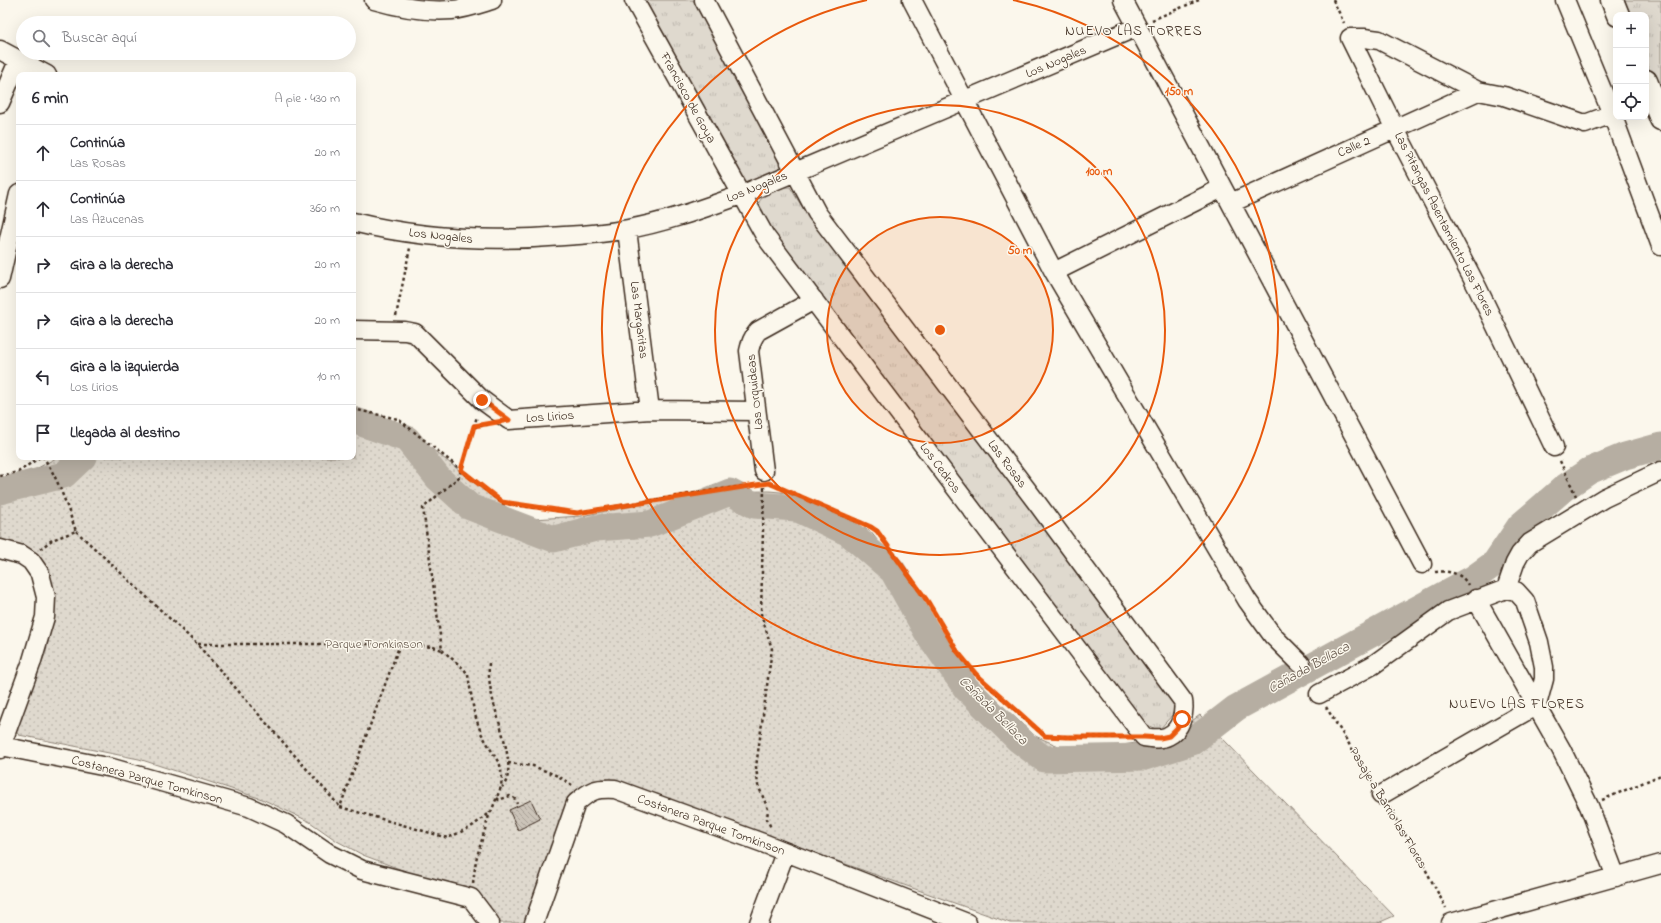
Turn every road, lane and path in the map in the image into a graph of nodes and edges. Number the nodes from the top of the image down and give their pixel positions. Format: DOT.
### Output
graph roads {
  1 [pos="374,0"];
  2 [pos="492,0"];
  3 [pos="634,0"];
  4 [pos="704,0"];
  5 [pos="912,0"];
  6 [pos="1123,0"];
  7 [pos="1199,0"];
  8 [pos="1333,0"];
  9 [pos="1565,0"];
  10 [pos="1612,0"];
  11 [pos="391,2"];
  12 [pos="1617,12"];
  13 [pos="1137,27"];
  14 [pos="1350,38"];
  15 [pos="0,50"];
  16 [pos="16,58"];
  17 [pos="19,60"];
  18 [pos="21,60"];
  19 [pos="42,72"];
  20 [pos="1647,84"];
  21 [pos="1478,91"];
  22 [pos="965,101"];
  23 [pos="0,103"];
  24 [pos="1612,114"];
  25 [pos="1661,119"];
  26 [pos="1395,129"];
  27 [pos="795,172"];
  28 [pos="1222,188"];
  29 [pos="741,196"];
  30 [pos="1231,203"];
  31 [pos="16,207"];
  32 [pos="356,223"];
  33 [pos="627,230"];
  34 [pos="412,234"];
  35 [pos="1661,246"];
  36 [pos="1054,272"];
  37 [pos="0,278"];
  38 [pos="814,300"];
  39 [pos="356,330"];
  40 [pos="393,331"];
  41 [pos="356,410"];
  42 [pos="650,410"];
  43 [pos="756,410"];
  44 [pos="509,420"];
  45 [pos="1556,454"];
  46 [pos="36,460"];
  47 [pos="45,460"];
  48 [pos="461,470"];
  49 [pos="1661,471"];
  50 [pos="0,476"];
  51 [pos="762,480"];
  52 [pos="1573,490"];
  53 [pos="76,531"];
  54 [pos="0,549"];
  55 [pos="31,561"];
  56 [pos="1422,564"];
  57 [pos="1465,580"];
  58 [pos="1506,589"];
  59 [pos="1476,599"];
  60 [pos="197,644"];
  61 [pos="400,644"];
  62 [pos="442,650"];
  63 [pos="489,663"];
  64 [pos="1300,664"];
  65 [pos="1319,694"];
  66 [pos="1537,705"];
  67 [pos="1144,737"];
  68 [pos="1,748"];
  69 [pos="508,763"];
  70 [pos="1661,775"];
  71 [pos="501,787"];
  72 [pos="587,794"];
  73 [pos="1381,795"];
  74 [pos="497,797"];
  75 [pos="517,804"];
  76 [pos="1589,806"];
  77 [pos="340,807"];
  78 [pos="491,812"];
  79 [pos="785,853"];
  80 [pos="1661,864"];
  81 [pos="1616,876"];
  82 [pos="471,898"];
  83 [pos="959,921"];
  84 [pos="490,923"];
  85 [pos="534,923"];
  86 [pos="759,923"];
  87 [pos="1452,923"];
  1 -- 11 [label="street"];
  2 -- 11 [label="street"];
  3 -- 29 [label="street, Francisco de Goya"];
  4 -- 27 [label="street"];
  5 -- 22 [label="street"];
  6 -- 13 [label="street"];
  7 -- 13 [label="path"];
  8 -- 14 [label="path"];
  9 -- 24 [label="street"];
  10 -- 12 [label="highway"];
  13 -- 22 [label="street, Los Nogales"];
  13 -- 28 [label="street"];
  14 -- 21 [label="street"];
  14 -- 26 [label="street, Las Pitangas Asentamiento Las Flores"];
  15 -- 16 [label="street"];
  17 -- 23 [label="street"];
  18 -- 19 [label="street"];
  20 -- 25 [label="highway"];
  21 -- 24 [label="street"];
  21 -- 26 [label="street, Calle 2"];
  22 -- 27 [label="street, Los Nogales"];
  22 -- 36 [label="street"];
  24 -- 35 [label="street"];
  26 -- 30 [label="street, Calle 2"];
  26 -- 45 [label="street, Las Pitangas Asentamiento Las Flores"];
  27 -- 29 [label="street, Los Nogales"];
  27 -- 67 [label="street, Las Rosas"];
  28 -- 30 [label="street"];
  28 -- 36 [label="street"];
  29 -- 33 [label="street, Los Nogales"];
  29 -- 38 [label="street, Los Cedros"];
  30 -- 56 [label="street"];
  31 -- 37 [label="street"];
  32 -- 34 [label="street, Los Nogales"];
  33 -- 34 [label="street, Los Nogales"];
  33 -- 42 [label="street, Las Margaritas"];
  34 -- 40 [label="path"];
  36 -- 64 [label="street"];
  38 -- 43 [label="street, Las Orquideas"];
  38 -- 67 [label="street, Los Cedros"];
  39 -- 40 [label="street, Los Lirios"];
  40 -- 44 [label="street, Los Lirios"];
  41 -- 48 [label="path"];
  42 -- 43 [label="street, Los Lirios"];
  42 -- 44 [label="street, Los Lirios"];
  43 -- 51 [label="street, Las Orquideas"];
  44 -- 48 [label="path"];
  45 -- 52 [label="path"];
  46 -- 50 [label="path"];
  47 -- 53 [label="path"];
  48 -- 51 [label="path"];
  48 -- 62 [label="path"];
  49 -- 58 [label="street"];
  51 -- 67 [label="path"];
  51 -- 79 [label="path"];
  53 -- 55 [label="path"];
  53 -- 60 [label="path"];
  54 -- 55 [label="street"];
  55 -- 68 [label="street, Costanera Parque Tomkinson"];
  56 -- 57 [label="path"];
  58 -- 59 [label="street"];
  58 -- 66 [label="street"];
  59 -- 65 [label="street"];
  59 -- 66 [label="street"];
  60 -- 61 [label="path"];
  60 -- 77 [label="path"];
  61 -- 62 [label="path"];
  61 -- 77 [label="path"];
  62 -- 71 [label="path"];
  63 -- 69 [label="path"];
  65 -- 73 [label="path, Pasaje a Barrio las Flores"];
  66 -- 73 [label="street"];
  66 -- 76 [label="street"];
  68 -- 82 [label="street, Costanera Parque Tomkinson"];
  69 -- 71 [label="path"];
  69 -- 72 [label="path"];
  70 -- 76 [label="path"];
  71 -- 74 [label="path"];
  72 -- 79 [label="street, Costanera Parque Tomkinson"];
  72 -- 85 [label="street"];
  73 -- 87 [label="path, Pasaje a Barrio las Flores"];
  74 -- 75 [label="path"];
  74 -- 78 [label="path"];
  76 -- 81 [label="street"];
  77 -- 78 [label="path"];
  78 -- 82 [label="path"];
  79 -- 83 [label="street, Costanera Parque Tomkinson"];
  79 -- 86 [label="street"];
  80 -- 81 [label="street"];
  81 -- 87 [label="street"];
  82 -- 84 [label="street"];
}
